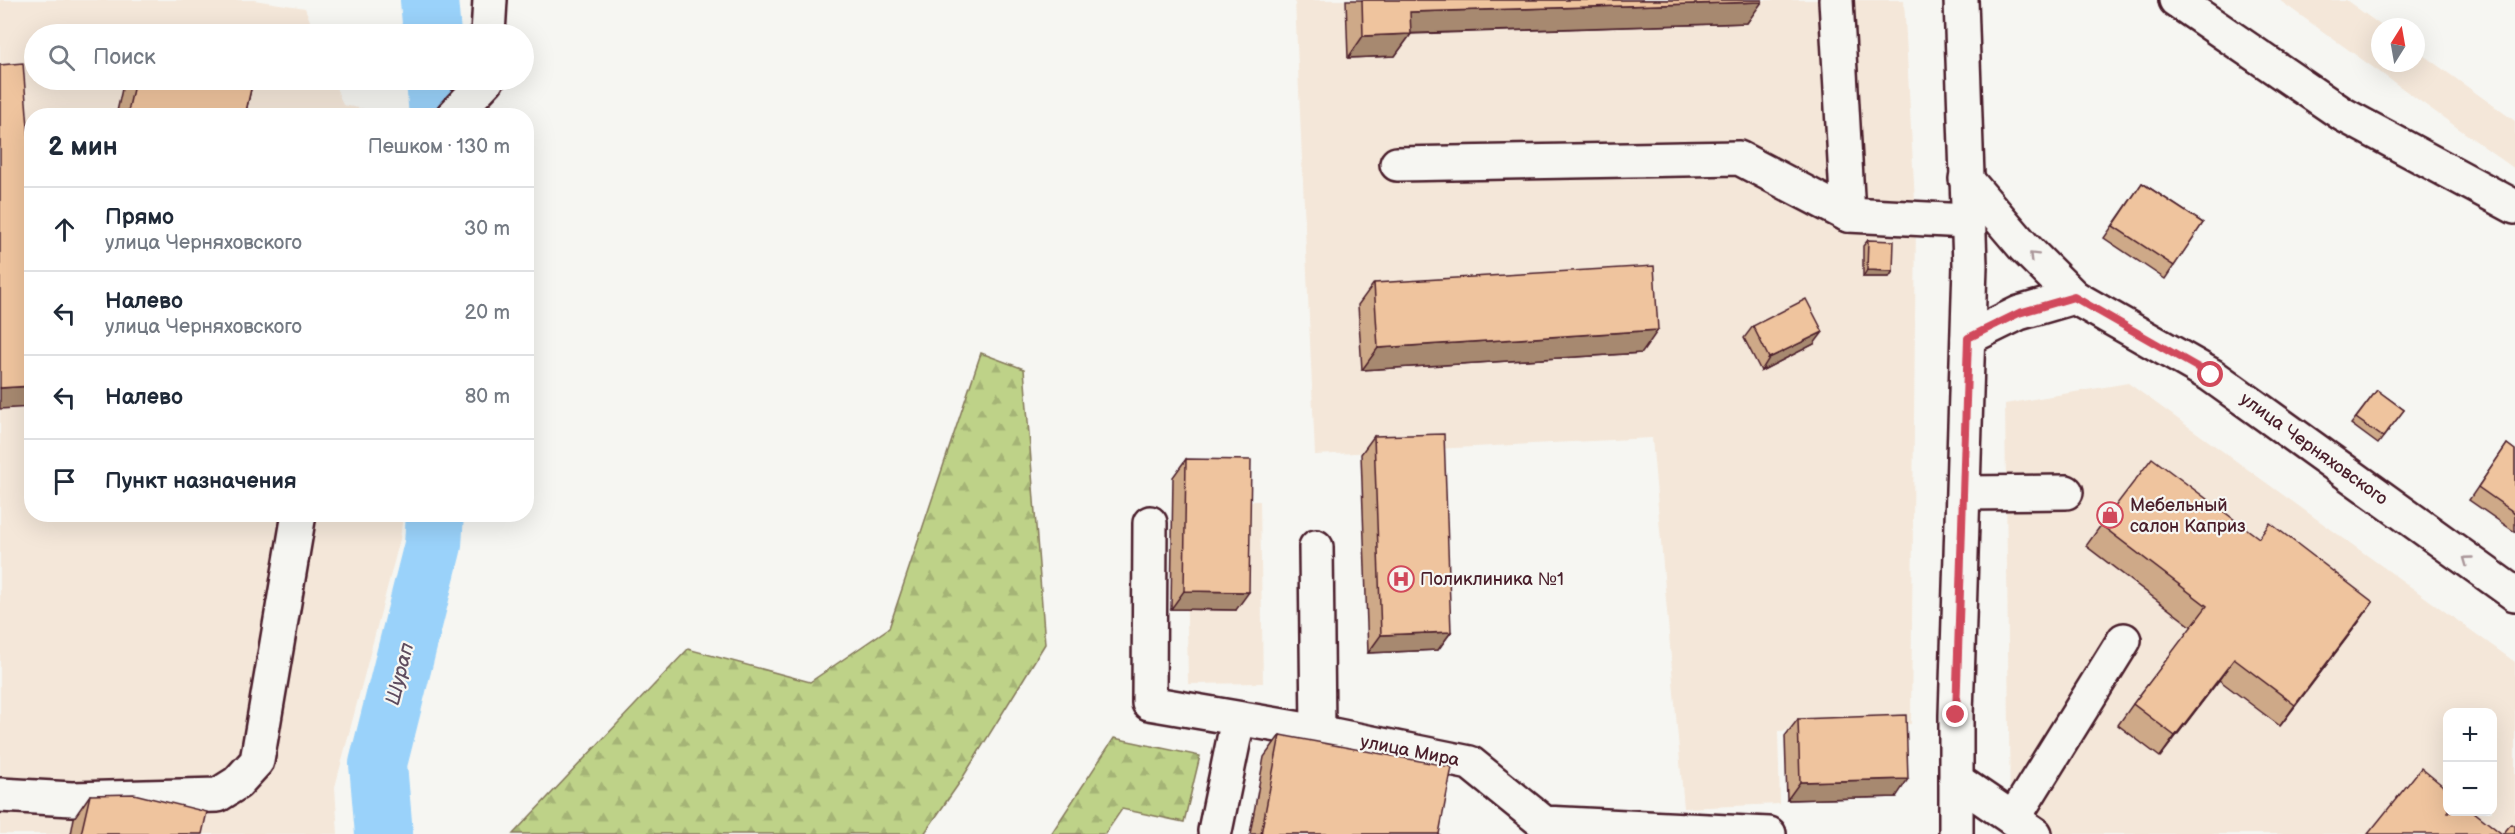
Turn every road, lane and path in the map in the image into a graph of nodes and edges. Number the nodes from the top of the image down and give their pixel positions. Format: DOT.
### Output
graph roads {
  1 [pos="490,0"];
  2 [pos="1836,0"];
  3 [pos="1962,0"];
  4 [pos="2176,0"];
  5 [pos="489,24"];
  6 [pos="477,90"];
  7 [pos="460,108"];
  8 [pos="1397,164"];
  9 [pos="1966,179"];
  10 [pos="2515,207"];
  11 [pos="1848,215"];
  12 [pos="1967,221"];
  13 [pos="2074,297"];
  14 [pos="1968,338"];
  15 [pos="2066,492"];
  16 [pos="1964,493"];
  17 [pos="298,522"];
  18 [pos="1150,523"];
  19 [pos="1316,547"];
  20 [pos="2515,594"];
  21 [pos="2124,640"];
  22 [pos="1238,719"];
  23 [pos="1318,732"];
  24 [pos="1956,780"];
  25 [pos="0,795"];
  26 [pos="2024,826"];
  27 [pos="1539,828"];
  28 [pos="1215,831"];
  29 [pos="1769,834"];
  30 [pos="1956,834"];
  1 -- 5 [label="street"];
  2 -- 11 [label="street"];
  3 -- 9 [label="street"];
  4 -- 10 [label="street"];
  6 -- 7 [label="street"];
  8 -- 11 [label="street"];
  9 -- 12 [label="street"];
  13 -- 9 [label="street, улица Черняховского, one-way"];
  11 -- 12 [label="street"];
  12 -- 14 [label="street"];
  13 -- 14 [label="street"];
  20 -- 13 [label="street, улица Черняховского, one-way"];
  14 -- 16 [label="street"];
  15 -- 16 [label="street"];
  16 -- 24 [label="street"];
  17 -- 25 [label="street"];
  18 -- 22 [label="street, улица Мира"];
  19 -- 23 [label="street"];
  21 -- 26 [label="street"];
  22 -- 23 [label="street, улица Мира"];
  22 -- 28 [label="street"];
  23 -- 27 [label="street, улица Мира"];
  24 -- 26 [label="street"];
  24 -- 30 [label="street"];
  27 -- 29 [label="street, улица Мира"];
}
